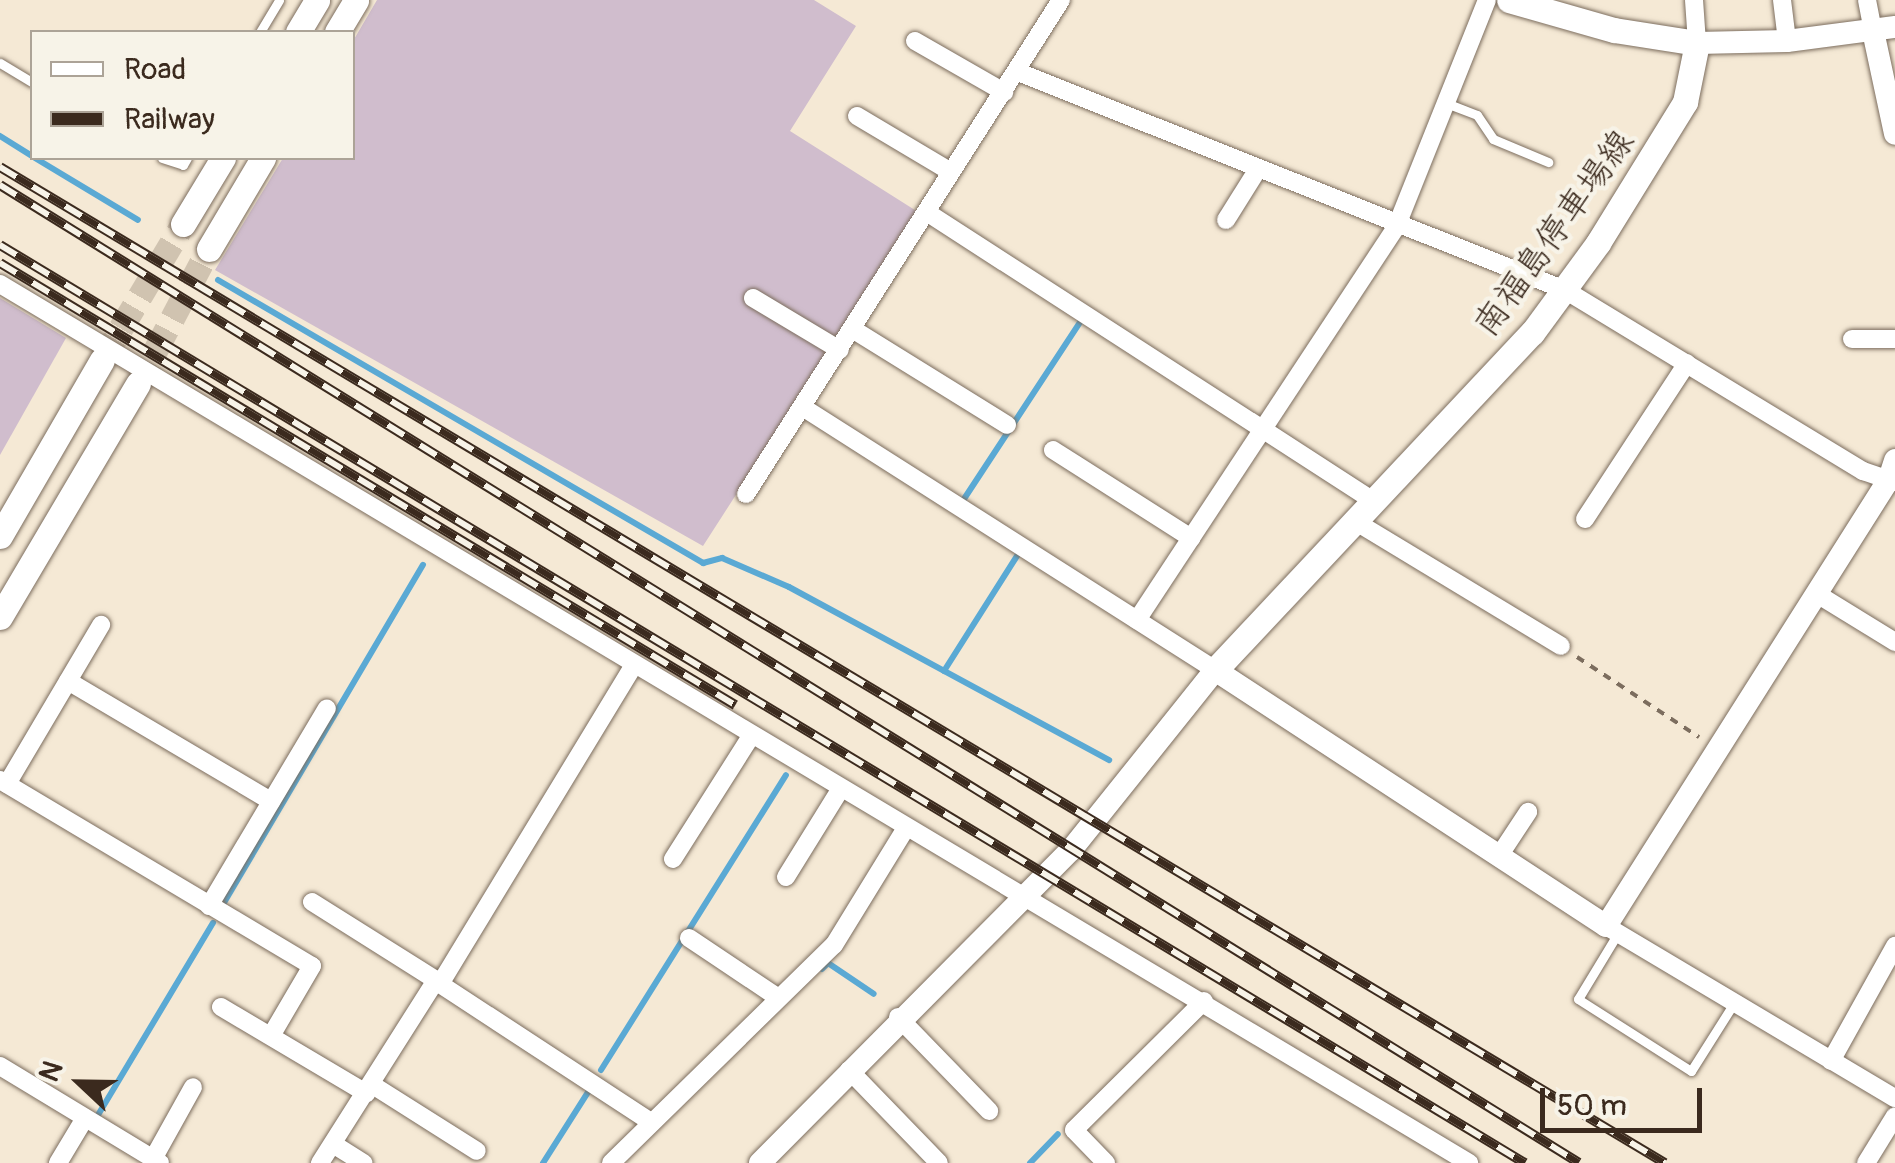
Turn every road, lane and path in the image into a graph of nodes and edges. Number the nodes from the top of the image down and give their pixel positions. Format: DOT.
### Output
graph roads {
  1 [pos="279,0"];
  2 [pos="317,0"];
  3 [pos="356,0"];
  4 [pos="1062,0"];
  5 [pos="1487,0"];
  6 [pos="1508,0"];
  7 [pos="1694,0"];
  8 [pos="1782,0"];
  9 [pos="1868,0"];
  10 [pos="1884,29"];
  11 [pos="261,30"];
  12 [pos="299,30"];
  13 [pos="338,30"];
  14 [pos="1787,41"];
  15 [pos="915,42"];
  16 [pos="1697,43"];
  17 [pos="0,63"];
  18 [pos="1018,72"];
  19 [pos="30,81"];
  20 [pos="1004,92"];
  21 [pos="1446,103"];
  22 [pos="857,116"];
  23 [pos="1895,134"];
  24 [pos="221,160"];
  25 [pos="262,160"];
  26 [pos="1548,162"];
  27 [pos="1258,168"];
  28 [pos="951,172"];
  29 [pos="928,212"];
  30 [pos="1226,220"];
  31 [pos="183,224"];
  32 [pos="1398,225"];
  33 [pos="208,248"];
  34 [pos="0,284"];
  35 [pos="1566,290"];
  36 [pos="753,298"];
  37 [pos="854,330"];
  38 [pos="1852,339"];
  39 [pos="1895,339"];
  40 [pos="840,350"];
  41 [pos="102,360"];
  42 [pos="1687,363"];
  43 [pos="138,384"];
  44 [pos="804,408"];
  45 [pos="1008,426"];
  46 [pos="1262,430"];
  47 [pos="1053,450"];
  48 [pos="1893,474"];
  49 [pos="746,494"];
  50 [pos="1372,500"];
  51 [pos="1585,519"];
  52 [pos="1353,520"];
  53 [pos="0,536"];
  54 [pos="1191,538"];
  55 [pos="1817,594"];
  56 [pos="0,618"];
  57 [pos="1137,620"];
  58 [pos="101,624"];
  59 [pos="1895,642"];
  60 [pos="1561,646"];
  61 [pos="634,665"];
  62 [pos="1215,670"];
  63 [pos="68,681"];
  64 [pos="327,708"];
  65 [pos="751,736"];
  66 [pos="1719,751"];
  67 [pos="3,782"];
  68 [pos="840,790"];
  69 [pos="271,800"];
  70 [pos="1528,812"];
  71 [pos="906,828"];
  72 [pos="1499,856"];
  73 [pos="673,858"];
  74 [pos="786,877"];
  75 [pos="1024,898"];
  76 [pos="312,902"];
  77 [pos="210,906"];
  78 [pos="1612,929"];
  79 [pos="689,938"];
  80 [pos="1895,946"];
  81 [pos="438,982"];
  82 [pos="777,997"];
  83 [pos="1204,1001"];
  84 [pos="1734,1003"];
  85 [pos="221,1006"];
  86 [pos="898,1017"];
  87 [pos="271,1036"];
  88 [pos="1831,1061"];
  89 [pos="0,1066"];
  90 [pos="849,1070"];
  91 [pos="193,1087"];
  92 [pos="368,1088"];
  93 [pos="1895,1098"];
  94 [pos="989,1111"];
  95 [pos="1895,1116"];
  96 [pos="86,1118"];
  97 [pos="651,1122"];
  98 [pos="332,1144"];
  99 [pos="477,1151"];
  100 [pos="157,1161"];
  101 [pos="58,1163"];
  102 [pos="320,1163"];
  103 [pos="363,1163"];
  104 [pos="610,1163"];
  105 [pos="760,1163"];
  106 [pos="939,1163"];
  107 [pos="1106,1163"];
  108 [pos="1469,1163"];
  109 [pos="1866,1163"];
  1 -- 11 [label="lane"];
  2 -- 12 [label="main road"];
  3 -- 13 [label="main road"];
  4 -- 18 [label="street"];
  5 -- 21 [label="street"];
  6 -- 16 [label="main road"];
  7 -- 16 [label="street"];
  8 -- 14 [label="street"];
  9 -- 10 [label="street"];
  10 -- 14 [label="street"];
  10 -- 23 [label="street"];
  14 -- 16 [label="street"];
  15 -- 20 [label="street"];
  16 -- 35 [label="main road, 南福島停車場線"];
  17 -- 19 [label="lane"];
  18 -- 20 [label="street"];
  18 -- 27 [label="street"];
  20 -- 28 [label="street"];
  21 -- 26 [label="lane"];
  21 -- 32 [label="street"];
  22 -- 28 [label="street"];
  24 -- 31 [label="main road"];
  25 -- 33 [label="main road"];
  27 -- 30 [label="street"];
  27 -- 32 [label="street"];
  28 -- 29 [label="street"];
  29 -- 37 [label="street"];
  29 -- 46 [label="street"];
  32 -- 35 [label="street"];
  32 -- 46 [label="street"];
  34 -- 61 [label="street"];
  35 -- 42 [label="street"];
  35 -- 50 [label="main road, 南福島停車場線"];
  36 -- 40 [label="street"];
  37 -- 40 [label="street"];
  37 -- 45 [label="street"];
  38 -- 39 [label="street"];
  40 -- 44 [label="street"];
  41 -- 53 [label="main road"];
  42 -- 48 [label="street"];
  42 -- 51 [label="street"];
  43 -- 56 [label="main road"];
  44 -- 49 [label="street"];
  44 -- 57 [label="street"];
  46 -- 50 [label="street"];
  46 -- 54 [label="street"];
  47 -- 54 [label="street"];
  48 -- 55 [label="street"];
  50 -- 52 [label="main road, 南福島停車場線"];
  52 -- 60 [label="street"];
  52 -- 62 [label="main road, 南福島停車場線"];
  54 -- 57 [label="street"];
  55 -- 59 [label="street"];
  55 -- 66 [label="street"];
  57 -- 62 [label="street"];
  58 -- 63 [label="street"];
  60 -- 66 [label="path"];
  61 -- 65 [label="street"];
  61 -- 81 [label="street"];
  62 -- 72 [label="street"];
  62 -- 75 [label="street"];
  63 -- 67 [label="street"];
  63 -- 69 [label="street"];
  64 -- 69 [label="street"];
  65 -- 68 [label="street"];
  65 -- 73 [label="street"];
  66 -- 78 [label="street"];
  67 -- 77 [label="street"];
  68 -- 71 [label="street"];
  68 -- 74 [label="street"];
  69 -- 77 [label="street"];
  70 -- 72 [label="street"];
  71 -- 75 [label="street"];
  71 -- 82 [label="street"];
  72 -- 78 [label="street"];
  75 -- 83 [label="street"];
  75 -- 86 [label="street"];
  76 -- 81 [label="street"];
  77 -- 87 [label="street"];
  78 -- 84 [label="street"];
  78 -- 84 [label="lane"];
  79 -- 82 [label="street"];
  80 -- 88 [label="street"];
  81 -- 92 [label="street"];
  81 -- 97 [label="street"];
  82 -- 97 [label="street"];
  83 -- 107 [label="street"];
  83 -- 108 [label="street"];
  84 -- 88 [label="street"];
  85 -- 87 [label="street"];
  86 -- 90 [label="street"];
  86 -- 94 [label="street"];
  87 -- 92 [label="street"];
  88 -- 93 [label="street"];
  89 -- 96 [label="street"];
  90 -- 105 [label="street"];
  90 -- 106 [label="street"];
  91 -- 100 [label="street"];
  92 -- 98 [label="street"];
  92 -- 99 [label="street"];
  95 -- 109 [label="street"];
  96 -- 100 [label="street"];
  96 -- 101 [label="street"];
  97 -- 104 [label="street"];
  98 -- 102 [label="street"];
  98 -- 103 [label="street"];
}
